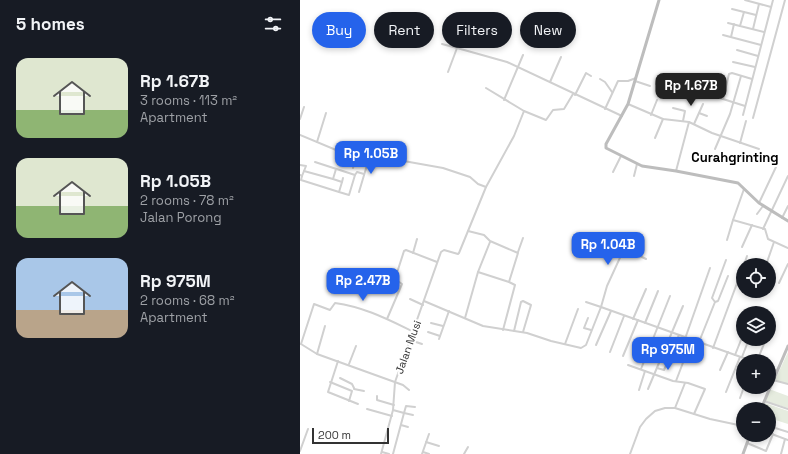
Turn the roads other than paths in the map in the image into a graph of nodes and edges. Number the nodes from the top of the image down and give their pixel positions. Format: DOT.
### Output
graph roads {
  1 [pos="659,0"];
  2 [pos="745,0"];
  3 [pos="773,0"];
  4 [pos="785,0"];
  5 [pos="759,4"];
  6 [pos="771,7"];
  7 [pos="732,9"];
  8 [pos="744,12"];
  9 [pos="756,16"];
  10 [pos="728,23"];
  11 [pos="734,24"];
  12 [pos="740,26"];
  13 [pos="752,29"];
  14 [pos="764,32"];
  15 [pos="723,36"];
  16 [pos="731,38"];
  17 [pos="761,46"];
  18 [pos="457,48"];
  19 [pos="737,50"];
  20 [pos="523,56"];
  21 [pos="758,56"];
  22 [pos="561,57"];
  23 [pos="733,62"];
  24 [pos="518,67"];
  25 [pos="755,67"];
  26 [pos="448,72"];
  27 [pos="591,76"];
  28 [pos="741,76"];
  29 [pos="600,79"];
  30 [pos="634,79"];
  31 [pos="752,79"];
  32 [pos="550,82"];
  33 [pos="656,84"];
  34 [pos="650,86"];
  35 [pos="486,88"];
  36 [pos="612,92"];
  37 [pos="574,95"];
  38 [pos="723,99"];
  39 [pos="504,100"];
  40 [pos="657,100"];
  41 [pos="734,102"];
  42 [pos="628,104"];
  43 [pos="703,104"];
  44 [pos="745,106"];
  45 [pos="304,107"];
  46 [pos="673,108"];
  47 [pos="605,110"];
  48 [pos="524,111"];
  49 [pos="326,113"];
  50 [pos="699,113"];
  51 [pos="651,115"];
  52 [pos="743,115"];
  53 [pos="621,116"];
  54 [pos="707,116"];
  55 [pos="753,118"];
  56 [pos="300,119"];
  57 [pos="663,119"];
  58 [pos="683,121"];
  59 [pos="746,121"];
  60 [pos="689,122"];
  61 [pos="694,124"];
  62 [pos="300,135"];
  63 [pos="720,136"];
  64 [pos="656,138"];
  65 [pos="317,142"];
  66 [pos="740,143"];
  67 [pos="715,149"];
  68 [pos="759,149"];
  69 [pos="370,155"];
  70 [pos="356,156"];
  71 [pos="621,156"];
  72 [pos="315,162"];
  73 [pos="637,164"];
  74 [pos="300,165"];
  75 [pos="776,167"];
  76 [pos="336,168"];
  77 [pos="353,168"];
  78 [pos="676,170"];
  79 [pos="304,171"];
  80 [pos="613,172"];
  81 [pos="364,174"];
  82 [pos="355,175"];
  83 [pos="301,176"];
  84 [pos="634,176"];
  85 [pos="788,176"];
  86 [pos="343,178"];
  87 [pos="332,179"];
  88 [pos="342,182"];
  89 [pos="486,186"];
  90 [pos="744,188"];
  91 [pos="339,192"];
  92 [pos="359,192"];
  93 [pos="759,203"];
  94 [pos="763,206"];
  95 [pos="788,206"];
  96 [pos="771,211"];
  97 [pos="757,214"];
  98 [pos="782,218"];
  99 [pos="733,220"];
  100 [pos="788,221"];
  101 [pos="752,225"];
  102 [pos="763,229"];
  103 [pos="468,231"];
  104 [pos="523,238"];
  105 [pos="417,239"];
  106 [pos="727,240"];
  107 [pos="616,241"];
  108 [pos="490,242"];
  109 [pos="774,242"];
  110 [pos="641,244"];
  111 [pos="742,247"];
  112 [pos="788,248"];
  113 [pos="624,249"];
  114 [pos="518,252"];
  115 [pos="413,253"];
  116 [pos="636,254"];
  117 [pos="768,258"];
  118 [pos="646,259"];
  119 [pos="726,260"];
  120 [pos="437,262"];
  121 [pos="788,264"];
  122 [pos="710,268"];
  123 [pos="478,272"];
  124 [pos="728,276"];
  125 [pos="509,282"];
  126 [pos="779,283"];
  127 [pos="736,285"];
  128 [pos="646,289"];
  129 [pos="658,291"];
  130 [pos="670,296"];
  131 [pos="410,299"];
  132 [pos="424,302"];
  133 [pos="586,302"];
  134 [pos="715,302"];
  135 [pos="423,305"];
  136 [pos="683,306"];
  137 [pos="601,307"];
  138 [pos="578,309"];
  139 [pos="449,311"];
  140 [pos="611,311"];
  141 [pos="624,316"];
  142 [pos="465,318"];
  143 [pos="588,318"];
  144 [pos="387,319"];
  145 [pos="633,319"];
  146 [pos="638,320"];
  147 [pos="431,323"];
  148 [pos="645,323"];
  149 [pos="325,326"];
  150 [pos="443,326"];
  151 [pos="658,328"];
  152 [pos="503,330"];
  153 [pos="591,330"];
  154 [pos="412,331"];
  155 [pos="514,331"];
  156 [pos="428,332"];
  157 [pos="523,332"];
  158 [pos="671,332"];
  159 [pos="679,335"];
  160 [pos="686,337"];
  161 [pos="692,339"];
  162 [pos="410,340"];
  163 [pos="699,342"];
  164 [pos="300,344"];
  165 [pos="422,344"];
  166 [pos="565,344"];
  167 [pos="596,345"];
  168 [pos="356,346"];
  169 [pos="739,346"];
  170 [pos="788,346"];
  171 [pos="713,348"];
  172 [pos="610,352"];
  173 [pos="728,352"];
  174 [pos="316,354"];
  175 [pos="735,355"];
  176 [pos="623,356"];
  177 [pos="338,361"];
  178 [pos="349,364"];
  179 [pos="628,365"];
  180 [pos="657,368"];
  181 [pos="641,369"];
  182 [pos="736,369"];
  183 [pos="720,370"];
  184 [pos="645,371"];
  185 [pos="777,372"];
  186 [pos="655,374"];
  187 [pos="340,378"];
  188 [pos="676,381"];
  189 [pos="776,381"];
  190 [pos="330,382"];
  191 [pos="395,382"];
  192 [pos="685,383"];
  193 [pos="788,384"];
  194 [pos="353,390"];
  195 [pos="409,390"];
  196 [pos="639,390"];
  197 [pos="648,390"];
  198 [pos="364,391"];
  199 [pos="726,392"];
  200 [pos="741,394"];
  201 [pos="767,394"];
  202 [pos="377,396"];
  203 [pos="740,398"];
  204 [pos="349,401"];
  205 [pos="764,401"];
  206 [pos="358,404"];
  207 [pos="394,405"];
  208 [pos="415,406"];
  209 [pos="675,408"];
  210 [pos="367,409"];
  211 [pos="393,410"];
  212 [pos="788,410"];
  213 [pos="404,413"];
  214 [pos="413,415"];
  215 [pos="694,415"];
  216 [pos="392,416"];
  217 [pos="736,424"];
  218 [pos="401,425"];
  219 [pos="408,427"];
  220 [pos="776,428"];
  221 [pos="308,429"];
  222 [pos="788,432"];
  223 [pos="428,434"];
  224 [pos="776,435"];
  225 [pos="785,439"];
  226 [pos="788,440"];
  227 [pos="426,442"];
  228 [pos="770,442"];
  229 [pos="747,443"];
  230 [pos="301,444"];
  231 [pos="439,446"];
  232 [pos="468,447"];
  233 [pos="300,451"];
  234 [pos="381,453"];
  235 [pos="423,453"];
  236 [pos="389,454"];
  237 [pos="393,454"];
  238 [pos="429,454"];
  239 [pos="464,454"];
  240 [pos="630,454"];
  241 [pos="743,454"];
  242 [pos="781,454"];
  1 -- 30 [label="main road"];
  2 -- 5 [label="street"];
  3 -- 6 [label="street"];
  4 -- 55 [label="street"];
  5 -- 6 [label="street"];
  5 -- 9 [label="street"];
  6 -- 14 [label="street"];
  7 -- 8 [label="street"];
  8 -- 9 [label="street"];
  8 -- 12 [label="street"];
  9 -- 13 [label="street"];
  10 -- 11 [label="street"];
  11 -- 12 [label="street"];
  11 -- 16 [label="street"];
  12 -- 13 [label="street"];
  13 -- 14 [label="street"];
  14 -- 17 [label="street"];
  15 -- 16 [label="street"];
  16 -- 17 [label="street"];
  17 -- 21 [label="street"];
  18 -- 24 [label="street"];
  18 -- 26 [label="street"];
  19 -- 21 [label="street"];
  20 -- 24 [label="street"];
  21 -- 25 [label="street"];
  22 -- 32 [label="street"];
  23 -- 25 [label="street"];
  24 -- 32 [label="street"];
  24 -- 39 [label="street"];
  25 -- 31 [label="street"];
  27 -- 37 [label="street"];
  28 -- 31 [label="street"];
  28 -- 38 [label="street"];
  28 -- 41 [label="street"];
  29 -- 36 [label="street"];
  30 -- 34 [label="street"];
  30 -- 36 [label="street"];
  30 -- 42 [label="main road"];
  31 -- 44 [label="street"];
  32 -- 37 [label="street"];
  33 -- 38 [label="street"];
  35 -- 39 [label="street"];
  36 -- 47 [label="street"];
  37 -- 47 [label="street"];
  37 -- 48 [label="street"];
  38 -- 41 [label="street"];
  39 -- 48 [label="street"];
  40 -- 51 [label="street"];
  41 -- 44 [label="street"];
  41 -- 63 [label="street"];
  42 -- 51 [label="street"];
  42 -- 53 [label="main road"];
  43 -- 50 [label="street"];
  44 -- 52 [label="street"];
  45 -- 56 [label="street"];
  46 -- 58 [label="street"];
  47 -- 53 [label="street"];
  48 -- 89 [label="street, Jalan Musi"];
  49 -- 65 [label="street"];
  50 -- 54 [label="street"];
  50 -- 61 [label="street"];
  51 -- 57 [label="street"];
  53 -- 71 [label="main road"];
  57 -- 58 [label="street"];
  57 -- 64 [label="street"];
  58 -- 60 [label="street"];
  59 -- 66 [label="street"];
  60 -- 61 [label="street"];
  60 -- 78 [label="street"];
  61 -- 63 [label="street"];
  62 -- 65 [label="street"];
  63 -- 66 [label="street"];
  63 -- 67 [label="street"];
  65 -- 70 [label="street"];
  66 -- 68 [label="street"];
  69 -- 70 [label="street"];
  69 -- 81 [label="street"];
  69 -- 89 [label="street"];
  70 -- 77 [label="street"];
  71 -- 73 [label="main road"];
  71 -- 80 [label="street"];
  72 -- 76 [label="street"];
  73 -- 78 [label="main road"];
  73 -- 84 [label="street"];
  74 -- 79 [label="street"];
  75 -- 93 [label="street"];
  76 -- 82 [label="street"];
  76 -- 87 [label="street"];
  78 -- 90 [label="main road"];
  79 -- 83 [label="street"];
  79 -- 87 [label="street"];
  81 -- 82 [label="street"];
  81 -- 92 [label="street"];
  82 -- 91 [label="street"];
  83 -- 91 [label="street"];
  85 -- 96 [label="street"];
  86 -- 88 [label="street"];
  87 -- 88 [label="street"];
  88 -- 91 [label="street"];
  89 -- 103 [label="street, Jalan Musi"];
  90 -- 93 [label="main road"];
  90 -- 99 [label="street"];
  93 -- 94 [label="main road"];
  94 -- 96 [label="main road"];
  94 -- 97 [label="street"];
  95 -- 98 [label="street"];
  96 -- 98 [label="main road"];
  96 -- 102 [label="street"];
  98 -- 100 [label="main road"];
  99 -- 101 [label="street"];
  99 -- 106 [label="street"];
  101 -- 102 [label="street"];
  101 -- 111 [label="street"];
  102 -- 109 [label="street"];
  103 -- 108 [label="street"];
  103 -- 120 [label="street, Jalan Musi"];
  104 -- 114 [label="street"];
  105 -- 115 [label="street"];
  107 -- 113 [label="street"];
  108 -- 114 [label="street"];
  108 -- 123 [label="street"];
  109 -- 112 [label="street"];
  109 -- 117 [label="street"];
  110 -- 116 [label="street"];
  113 -- 116 [label="street"];
  113 -- 137 [label="street"];
  114 -- 125 [label="street"];
  115 -- 120 [label="street"];
  115 -- 144 [label="street"];
  116 -- 118 [label="street"];
  119 -- 134 [label="street"];
  120 -- 132 [label="street, Jalan Musi"];
  121 -- 126 [label="street"];
  122 -- 160 [label="street"];
  123 -- 125 [label="street"];
  123 -- 142 [label="street"];
  124 -- 134 [label="street"];
  125 -- 152 [label="street"];
  127 -- 171 [label="street"];
  128 -- 145 [label="street"];
  129 -- 148 [label="street"];
  130 -- 151 [label="street"];
  131 -- 135 [label="street"];
  132 -- 135 [label="street, Jalan Musi"];
  132 -- 139 [label="street"];
  133 -- 137 [label="street"];
  134 -- 163 [label="street"];
  135 -- 154 [label="street, Jalan Musi"];
  136 -- 158 [label="street"];
  137 -- 140 [label="street"];
  137 -- 153 [label="street"];
  138 -- 166 [label="street"];
  139 -- 142 [label="street"];
  139 -- 150 [label="street"];
  140 -- 141 [label="street"];
  140 -- 167 [label="street"];
  141 -- 145 [label="street"];
  141 -- 172 [label="street"];
  142 -- 152 [label="street"];
  143 -- 153 [label="street"];
  144 -- 154 [label="street"];
  144 -- 164 [label="street"];
  145 -- 146 [label="street"];
  146 -- 148 [label="street"];
  146 -- 176 [label="street"];
  147 -- 150 [label="street"];
  148 -- 151 [label="street"];
  149 -- 174 [label="street"];
  150 -- 156 [label="street"];
  151 -- 158 [label="street"];
  151 -- 181 [label="street"];
  152 -- 155 [label="street"];
  153 -- 166 [label="street"];
  154 -- 162 [label="street, Jalan Musi"];
  155 -- 157 [label="street"];
  155 -- 157 [label="street"];
  157 -- 166 [label="street"];
  158 -- 159 [label="street"];
  158 -- 180 [label="street"];
  159 -- 160 [label="street"];
  159 -- 180 [label="street"];
  160 -- 161 [label="street"];
  161 -- 163 [label="street"];
  161 -- 188 [label="street"];
  162 -- 165 [label="street"];
  162 -- 191 [label="street, Jalan Musi"];
  163 -- 171 [label="street"];
  164 -- 174 [label="street"];
  168 -- 178 [label="street"];
  169 -- 175 [label="street"];
  170 -- 185 [label="main road"];
  171 -- 173 [label="street"];
  173 -- 175 [label="street"];
  173 -- 183 [label="street"];
  174 -- 177 [label="street"];
  177 -- 178 [label="street"];
  177 -- 190 [label="street"];
  178 -- 191 [label="street"];
  179 -- 181 [label="street"];
  180 -- 186 [label="street"];
  181 -- 184 [label="street"];
  182 -- 199 [label="street"];
  184 -- 186 [label="street"];
  184 -- 196 [label="street"];
  186 -- 188 [label="street"];
  186 -- 197 [label="street"];
  187 -- 194 [label="street"];
  188 -- 192 [label="street"];
  189 -- 193 [label="street"];
  190 -- 194 [label="street"];
  190 -- 204 [label="street"];
  191 -- 195 [label="street"];
  191 -- 207 [label="street, Jalan Musi"];
  192 -- 209 [label="street"];
  192 -- 215 [label="street"];
  194 -- 198 [label="street"];
  194 -- 204 [label="street"];
  200 -- 203 [label="street"];
  201 -- 205 [label="main road"];
  202 -- 207 [label="street"];
  204 -- 206 [label="street"];
  205 -- 212 [label="street"];
  207 -- 211 [label="street, Jalan Musi"];
  208 -- 213 [label="street"];
  209 -- 215 [label="street"];
  209 -- 240 [label="street"];
  210 -- 216 [label="street"];
  211 -- 213 [label="street"];
  211 -- 216 [label="street, Jalan Musi"];
  213 -- 214 [label="street"];
  213 -- 218 [label="street"];
  215 -- 217 [label="street"];
  216 -- 234 [label="street, Jalan Musi"];
  218 -- 219 [label="street"];
  218 -- 237 [label="street"];
  220 -- 222 [label="street"];
  221 -- 230 [label="street"];
  223 -- 227 [label="street"];
  224 -- 225 [label="street"];
  225 -- 226 [label="street"];
  225 -- 242 [label="street"];
  227 -- 231 [label="street"];
  227 -- 235 [label="street"];
  228 -- 229 [label="street"];
  229 -- 241 [label="main road"];
  230 -- 233 [label="street"];
  232 -- 239 [label="street"];
  234 -- 236 [label="street"];
  235 -- 238 [label="street"];
}
